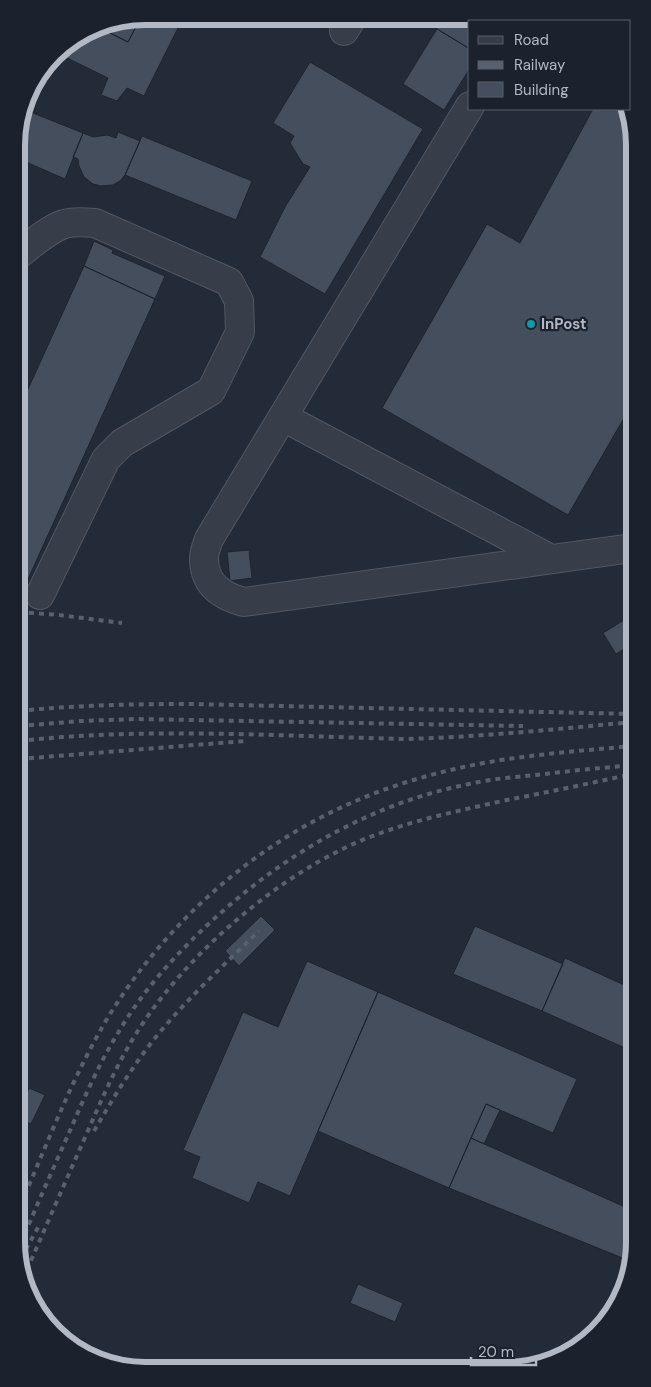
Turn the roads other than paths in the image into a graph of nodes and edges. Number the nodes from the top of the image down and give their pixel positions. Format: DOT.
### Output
graph roads {
  1 [pos="468,109"];
  2 [pos="25,250"];
  3 [pos="282,417"];
  4 [pos="626,549"];
  5 [pos="551,559"];
  6 [pos="40,595"];
  1 -- 3 [label="lane"];
  2 -- 6 [label="lane"];
  3 -- 5 [label="lane"];
  3 -- 5 [label="lane"];
  4 -- 5 [label="lane"];
}
